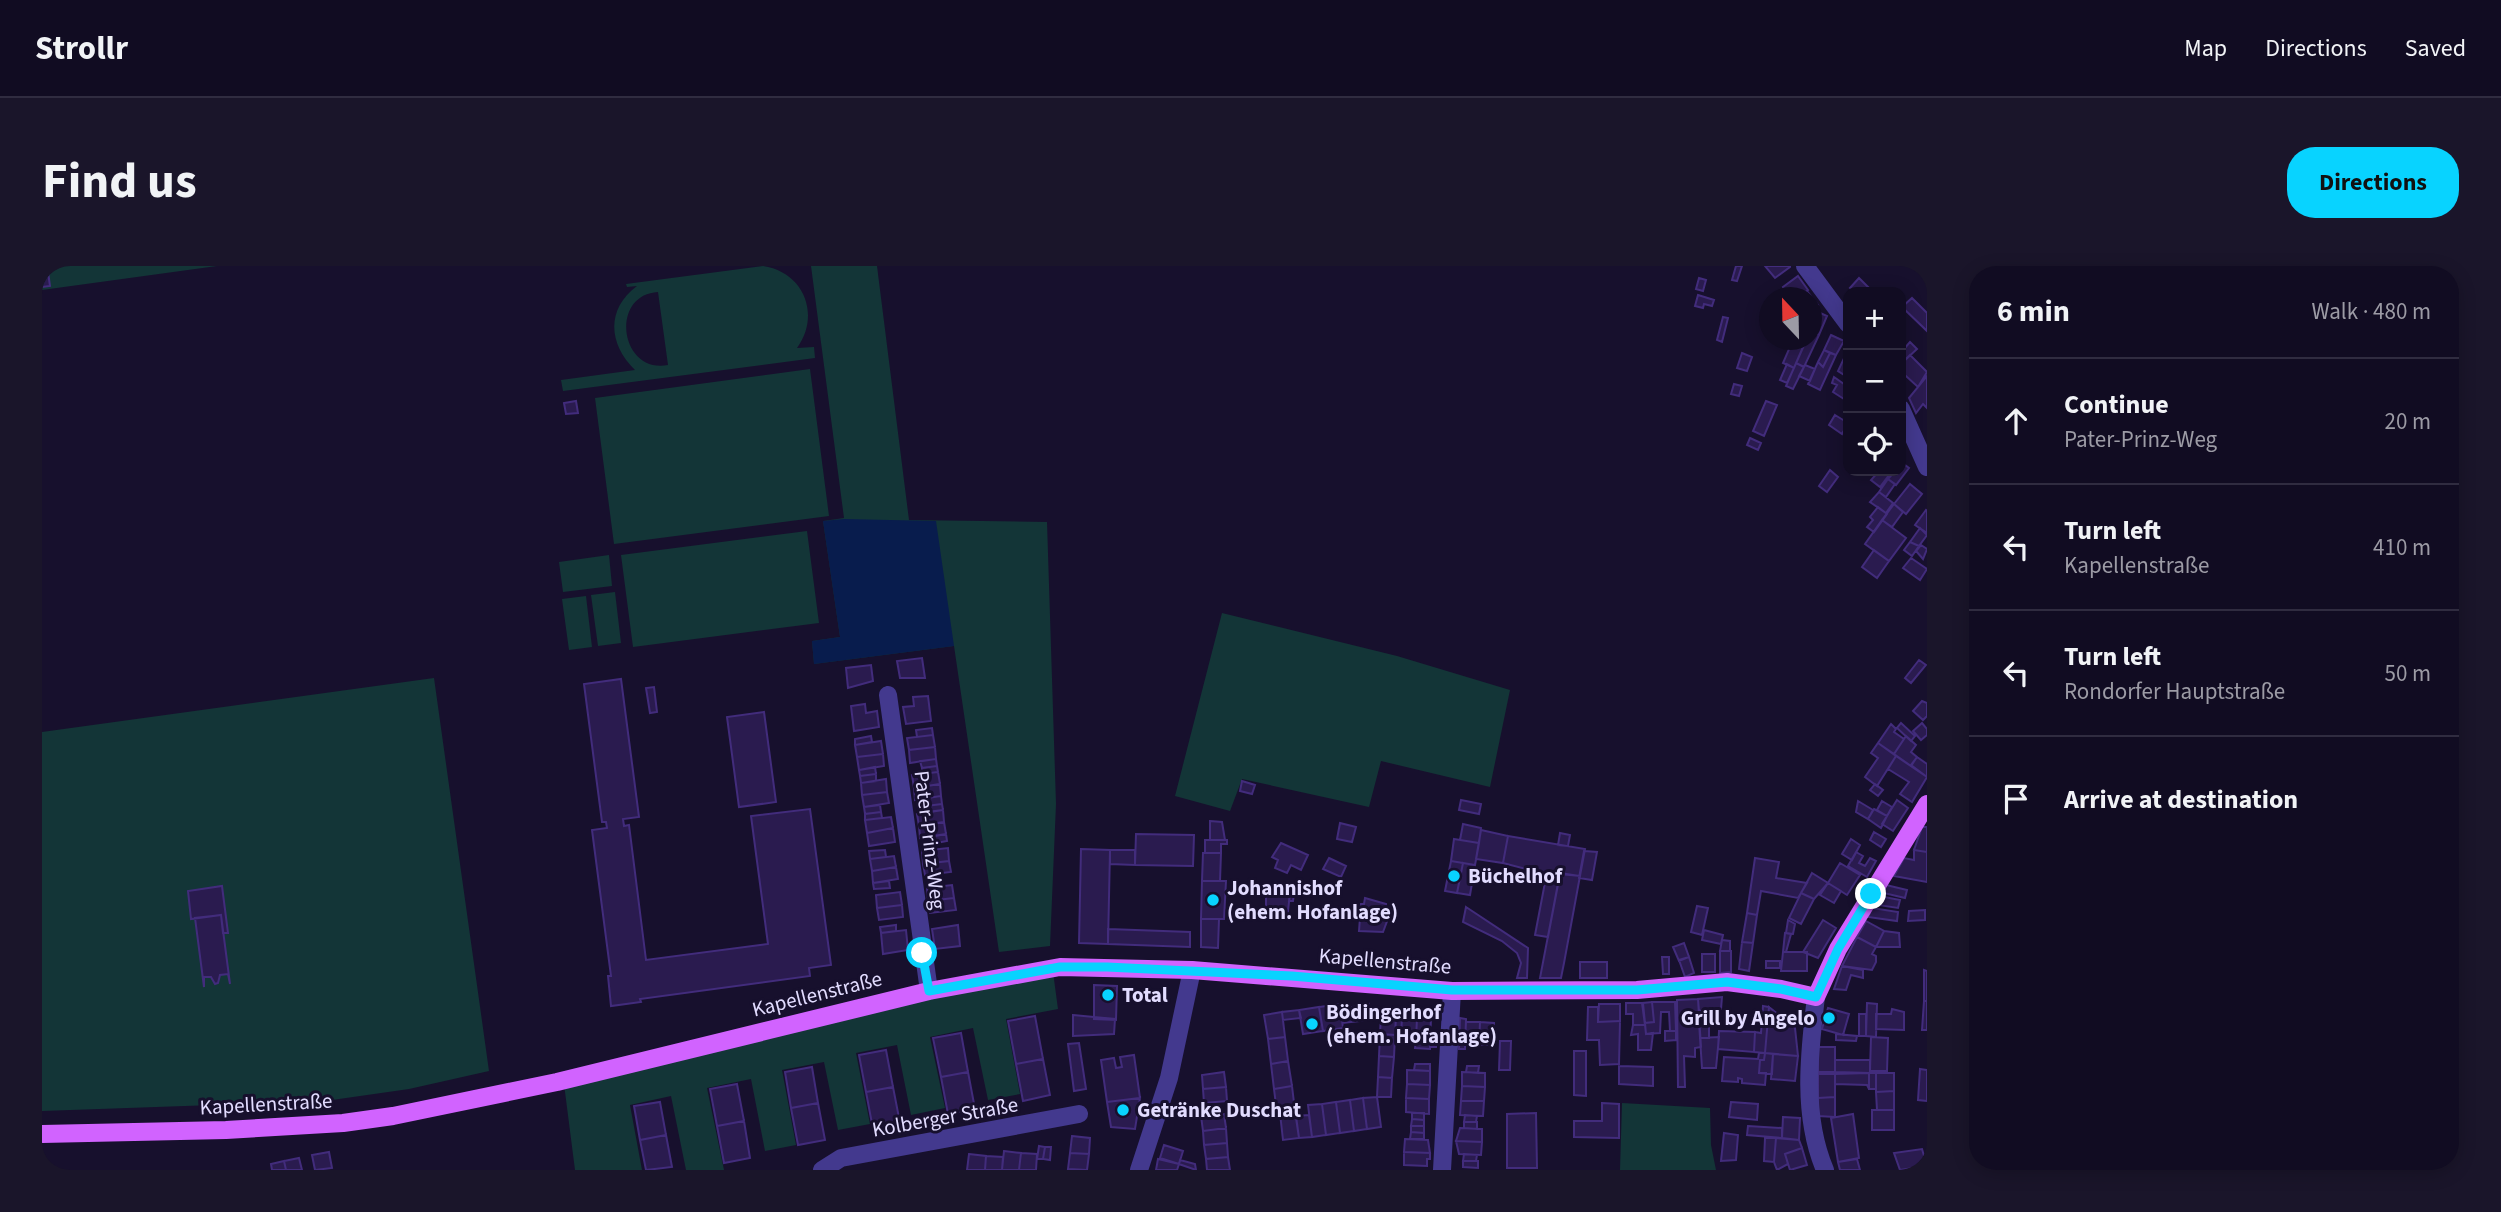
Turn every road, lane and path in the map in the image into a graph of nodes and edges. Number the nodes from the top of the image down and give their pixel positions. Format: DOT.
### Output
graph roads {
  1 [pos="1805,266"];
  2 [pos="1843,317"];
  3 [pos="1903,413"];
  4 [pos="1927,467"];
  5 [pos="888,695"];
  6 [pos="1927,804"];
  7 [pos="1192,970"];
  8 [pos="1452,990"];
  9 [pos="929,991"];
  10 [pos="1816,997"];
  11 [pos="1079,1114"];
  12 [pos="42,1134"];
  13 [pos="821,1170"];
  14 [pos="1139,1170"];
  15 [pos="1442,1170"];
  16 [pos="1825,1170"];
  1 -- 2 [label="street"];
  3 -- 4 [label="street"];
  5 -- 9 [label="street, Pater-Prinz-Weg"];
  6 -- 10 [label="main road"];
  7 -- 8 [label="main road, Kapellenstraße"];
  7 -- 9 [label="main road, Kapellenstraße"];
  7 -- 14 [label="street"];
  8 -- 10 [label="main road, Kapellenstraße"];
  8 -- 15 [label="street"];
  9 -- 12 [label="main road, Kapellenstraße"];
  10 -- 16 [label="street"];
  11 -- 13 [label="street, Kolberger Straße"];
}
